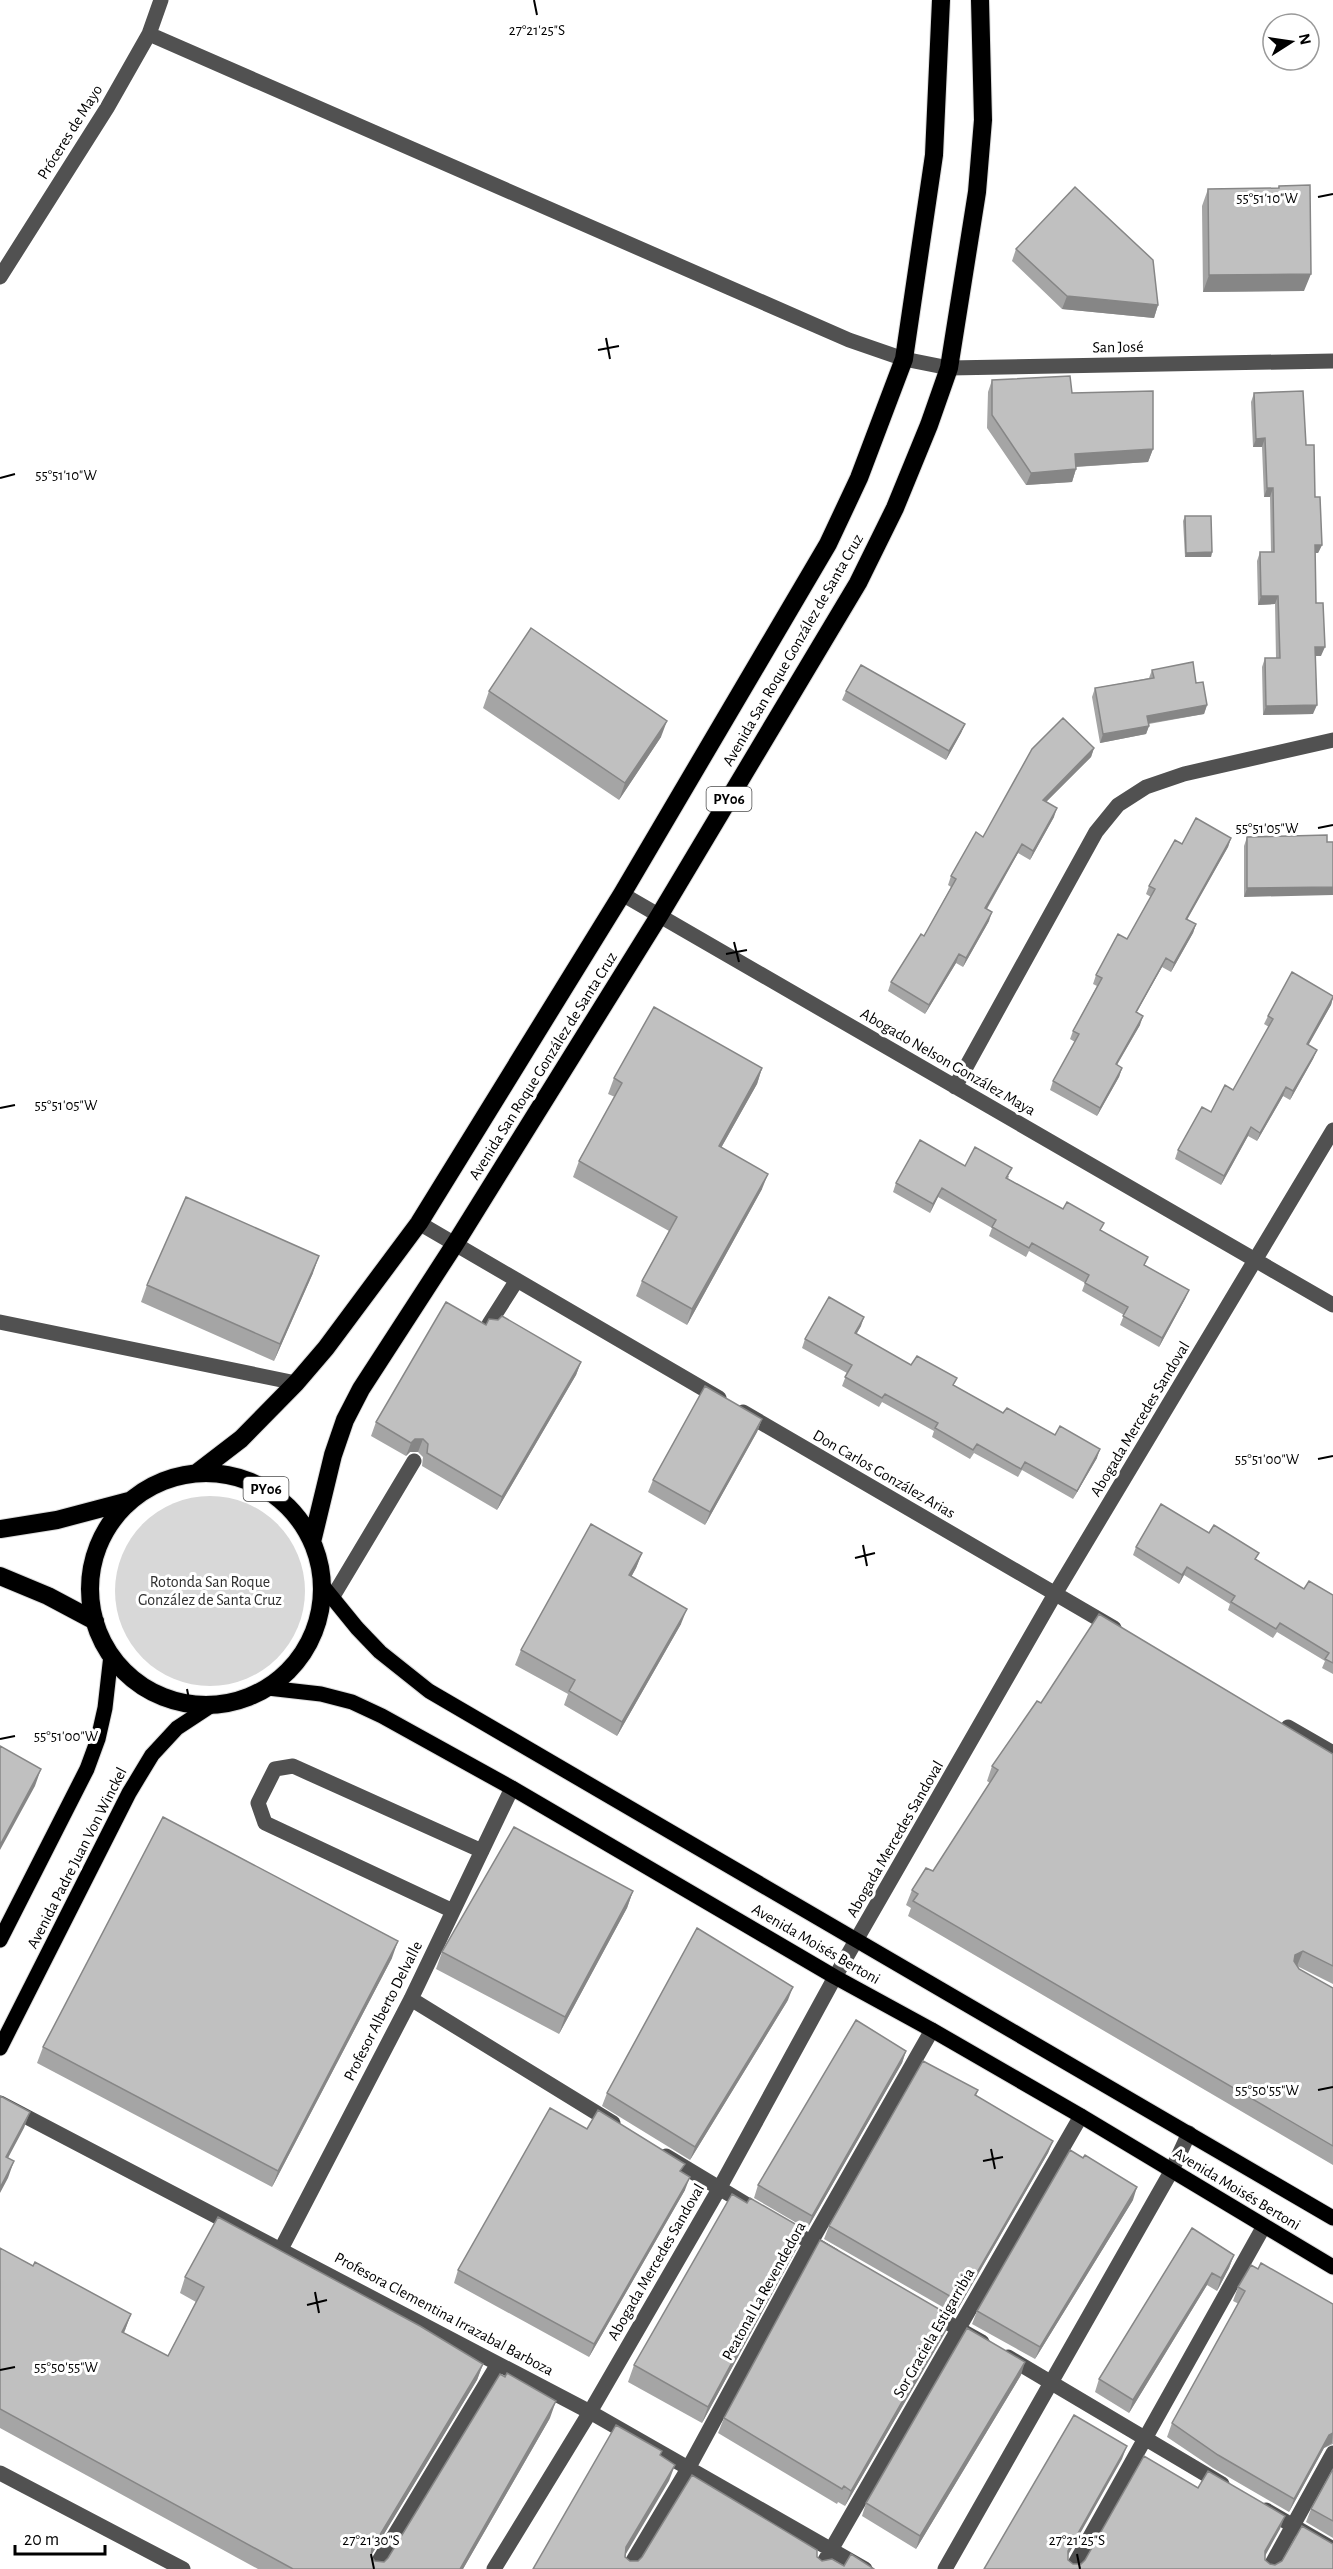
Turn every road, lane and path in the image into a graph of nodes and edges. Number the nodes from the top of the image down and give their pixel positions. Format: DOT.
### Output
graph roads {
  1 [pos="161,0"];
  2 [pos="941,0"];
  3 [pos="980,0"];
  4 [pos="148,34"];
  5 [pos="0,277"];
  6 [pos="904,359"];
  7 [pos="1333,361"];
  8 [pos="949,368"];
  9 [pos="1333,740"];
  10 [pos="622,894"];
  11 [pos="659,916"];
  12 [pos="955,1086"];
  13 [pos="1333,1130"];
  14 [pos="419,1223"];
  15 [pos="455,1244"];
  16 [pos="1257,1260"];
  17 [pos="517,1280"];
  18 [pos="1333,1305"];
  19 [pos="0,1322"];
  20 [pos="489,1324"];
  21 [pos="296,1383"];
  22 [pos="414,1461"];
  23 [pos="198,1472"];
  24 [pos="129,1501"];
  25 [pos="0,1529"];
  26 [pos="312,1542"];
  27 [pos="0,1576"];
  28 [pos="327,1591"];
  29 [pos="1056,1594"];
  30 [pos="95,1621"];
  31 [pos="1127,1635"];
  32 [pos="111,1655"];
  33 [pos="268,1688"];
  34 [pos="212,1705"];
  35 [pos="1271,1718"];
  36 [pos="1333,1753"];
  37 [pos="512,1788"];
  38 [pos="482,1851"];
  39 [pos="453,1911"];
  40 [pos="0,1940"];
  41 [pos="858,1940"];
  42 [pos="835,1977"];
  43 [pos="411,1999"];
  44 [pos="932,2030"];
  45 [pos="0,2048"];
  46 [pos="0,2103"];
  47 [pos="1082,2116"];
  48 [pos="1189,2133"];
  49 [pos="629,2134"];
  50 [pos="649,2146"];
  51 [pos="1172,2170"];
  52 [pos="719,2189"];
  53 [pos="1333,2218"];
  54 [pos="1264,2226"];
  55 [pos="811,2242"];
  56 [pos="281,2249"];
  57 [pos="850,2265"];
  58 [pos="1333,2267"];
  59 [pos="918,2305"];
  60 [pos="957,2328"];
  61 [pos="498,2364"];
  62 [pos="1051,2381"];
  63 [pos="590,2412"];
  64 [pos="1144,2439"];
  65 [pos="1333,2452"];
  66 [pos="689,2467"];
  67 [pos="0,2473"];
  68 [pos="1233,2490"];
  69 [pos="1253,2502"];
  70 [pos="1292,2525"];
  71 [pos="832,2549"];
  72 [pos="1333,2549"];
  73 [pos="183,2569"];
  74 [pos="374,2569"];
  75 [pos="494,2569"];
  76 [pos="628,2569"];
  77 [pos="820,2569"];
  78 [pos="864,2569"];
  79 [pos="945,2569"];
  80 [pos="1072,2569"];
  81 [pos="1269,2569"];
  1 -- 4 [label="street, Próceres de Mayo"];
  2 -- 6 [label="highway, Avenida San Roque González de Santa Cruz / PY06"];
  3 -- 8 [label="highway, Avenida San Roque González de Santa Cruz / PY06"];
  4 -- 5 [label="street, Próceres de Mayo"];
  4 -- 6 [label="street, San José"];
  6 -- 8 [label="street, San José"];
  6 -- 10 [label="highway, Avenida San Roque González de Santa Cruz / PY06"];
  7 -- 8 [label="street, San José"];
  8 -- 11 [label="highway, Avenida San Roque González de Santa Cruz / PY06"];
  9 -- 12 [label="street"];
  10 -- 11 [label="street, Abogado Nelson González Maya"];
  10 -- 14 [label="highway, Avenida San Roque González de Santa Cruz / PY06"];
  11 -- 12 [label="street, Abogado Nelson González Maya"];
  11 -- 15 [label="highway, Avenida San Roque González de Santa Cruz / PY06"];
  12 -- 16 [label="street, Abogado Nelson González Maya"];
  13 -- 16 [label="street, Abogada Mercedes Sandoval"];
  14 -- 15 [label="street, Don Carlos González Arias"];
  14 -- 21 [label="highway, Avenida San Roque González de Santa Cruz / PY06"];
  15 -- 17 [label="street, Don Carlos González Arias"];
  15 -- 26 [label="highway, Avenida San Roque González de Santa Cruz / PY06"];
  16 -- 18 [label="street, Abogado Nelson González Maya"];
  16 -- 29 [label="street, Abogada Mercedes Sandoval"];
  17 -- 20 [label="street"];
  17 -- 29 [label="street, Don Carlos González Arias"];
  19 -- 21 [label="street"];
  21 -- 23 [label="highway, Avenida San Roque González de Santa Cruz / PY06"];
  22 -- 28 [label="street"];
  23 -- 24 [label="highway, PY06"];
  23 -- 26 [label="highway, PY06"];
  24 -- 25 [label="highway, PY06"];
  24 -- 30 [label="highway, PY06"];
  26 -- 28 [label="highway, PY06"];
  27 -- 30 [label="highway"];
  28 -- 33 [label="highway, PY06"];
  28 -- 41 [label="main road, Avenida Moisés Bertoni"];
  29 -- 31 [label="street, Don Carlos González Arias"];
  29 -- 41 [label="street, Abogada Mercedes Sandoval"];
  30 -- 32 [label="highway, PY06"];
  32 -- 34 [label="highway, PY06"];
  32 -- 40 [label="main road, Avenida Padre Juan Von Winckel"];
  33 -- 34 [label="highway, PY06"];
  33 -- 37 [label="main road, Avenida Moisés Bertoni"];
  34 -- 45 [label="main road, Avenida Padre Juan Von Winckel"];
  35 -- 36 [label="street"];
  37 -- 38 [label="street, Profesor Alberto Delvalle"];
  37 -- 42 [label="main road, Avenida Moisés Bertoni"];
  38 -- 39 [label="street, Profesor Alberto Delvalle"];
  38 -- 39 [label="street"];
  39 -- 43 [label="street, Profesor Alberto Delvalle"];
  41 -- 42 [label="street, Abogada Mercedes Sandoval"];
  41 -- 48 [label="main road, Avenida Moisés Bertoni"];
  42 -- 44 [label="main road, Avenida Moisés Bertoni"];
  42 -- 52 [label="street, Abogada Mercedes Sandoval"];
  43 -- 49 [label="street"];
  43 -- 56 [label="street, Profesor Alberto Delvalle"];
  44 -- 47 [label="main road, Avenida Moisés Bertoni"];
  44 -- 55 [label="street, Peatonal La Revendedora"];
  46 -- 56 [label="street, Profesora Clementina Irrazabal Barboza"];
  47 -- 51 [label="main road, Avenida Moisés Bertoni"];
  47 -- 60 [label="street, Sor Graciela Estigarribia"];
  48 -- 51 [label="street"];
  48 -- 53 [label="main road, Avenida Moisés Bertoni"];
  50 -- 52 [label="street"];
  51 -- 54 [label="main road, Avenida Moisés Bertoni"];
  51 -- 62 [label="street"];
  52 -- 55 [label="street"];
  52 -- 63 [label="street, Abogada Mercedes Sandoval"];
  54 -- 58 [label="main road, Avenida Moisés Bertoni"];
  54 -- 64 [label="street"];
  55 -- 57 [label="street"];
  55 -- 66 [label="street, Peatonal La Revendedora"];
  56 -- 61 [label="street, Profesora Clementina Irrazabal Barboza"];
  59 -- 60 [label="street"];
  60 -- 62 [label="street"];
  60 -- 71 [label="street, Sor Graciela Estigarribia"];
  61 -- 63 [label="street, Profesora Clementina Irrazabal Barboza"];
  61 -- 74 [label="street"];
  62 -- 64 [label="street"];
  62 -- 79 [label="street"];
  63 -- 66 [label="street, Profesora Clementina Irrazabal Barboza"];
  63 -- 75 [label="street, Abogada Mercedes Sandoval"];
  64 -- 68 [label="street"];
  64 -- 80 [label="street"];
  65 -- 70 [label="street"];
  66 -- 71 [label="street, Profesora Clementina Irrazabal Barboza"];
  66 -- 76 [label="street, Peatonal La Revendedora"];
  67 -- 73 [label="street"];
  69 -- 70 [label="street"];
  70 -- 72 [label="street"];
  70 -- 81 [label="street"];
  71 -- 77 [label="street, Sor Graciela Estigarribia"];
  71 -- 78 [label="street, Profesora Clementina Irrazabal Barboza"];
}
